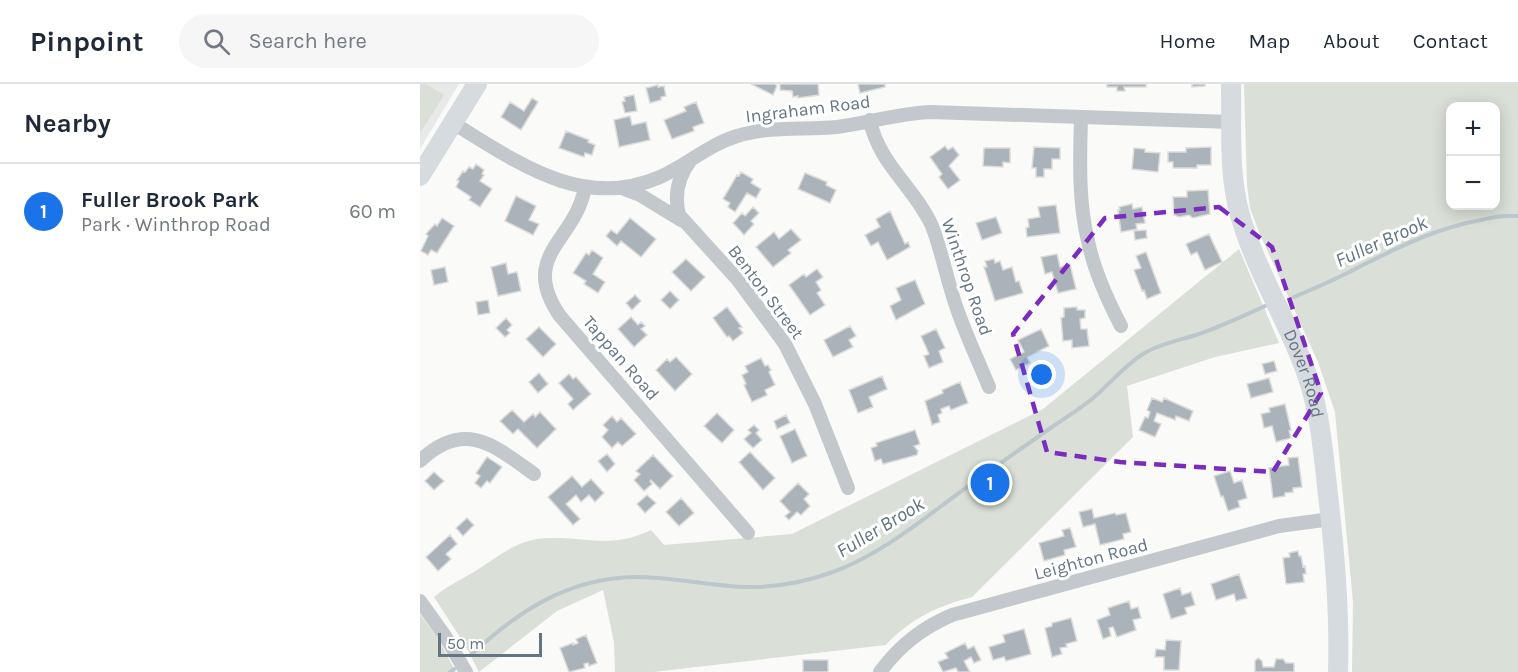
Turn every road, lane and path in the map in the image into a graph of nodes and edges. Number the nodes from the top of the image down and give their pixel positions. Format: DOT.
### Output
graph roads {
  1 [pos="477,84"];
  2 [pos="1231,84"];
  3 [pos="1081,117"];
  4 [pos="870,120"];
  5 [pos="1231,122"];
  6 [pos="453,123"];
  7 [pos="692,158"];
  8 [pos="420,176"];
  9 [pos="585,187"];
  10 [pos="614,188"];
  11 [pos="686,224"];
  12 [pos="1121,326"];
  13 [pos="989,387"];
  14 [pos="420,461"];
  15 [pos="534,474"];
  16 [pos="848,488"];
  17 [pos="1331,519"];
  18 [pos="748,533"];
  19 [pos="420,601"];
  20 [pos="466,672"];
  21 [pos="880,672"];
  22 [pos="1338,672"];
  1 -- 6 [label="street"];
  2 -- 5 [label="street, Dover Road"];
  3 -- 4 [label="street, Ingraham Road"];
  3 -- 5 [label="street, Ingraham Road"];
  3 -- 12 [label="street"];
  4 -- 7 [label="street, Ingraham Road"];
  4 -- 13 [label="street, Winthrop Road"];
  5 -- 17 [label="street, Dover Road"];
  6 -- 8 [label="street"];
  6 -- 9 [label="street, Ingraham Road"];
  7 -- 10 [label="street, Ingraham Road"];
  7 -- 11 [label="street, Benton Street"];
  9 -- 10 [label="street, Ingraham Road"];
  9 -- 18 [label="street, Tappan Road"];
  10 -- 11 [label="street, Benton Street"];
  11 -- 16 [label="street, Benton Street"];
  14 -- 15 [label="street"];
  17 -- 21 [label="street, Leighton Road"];
  17 -- 22 [label="street, Dover Road"];
  19 -- 20 [label="street"];
}
